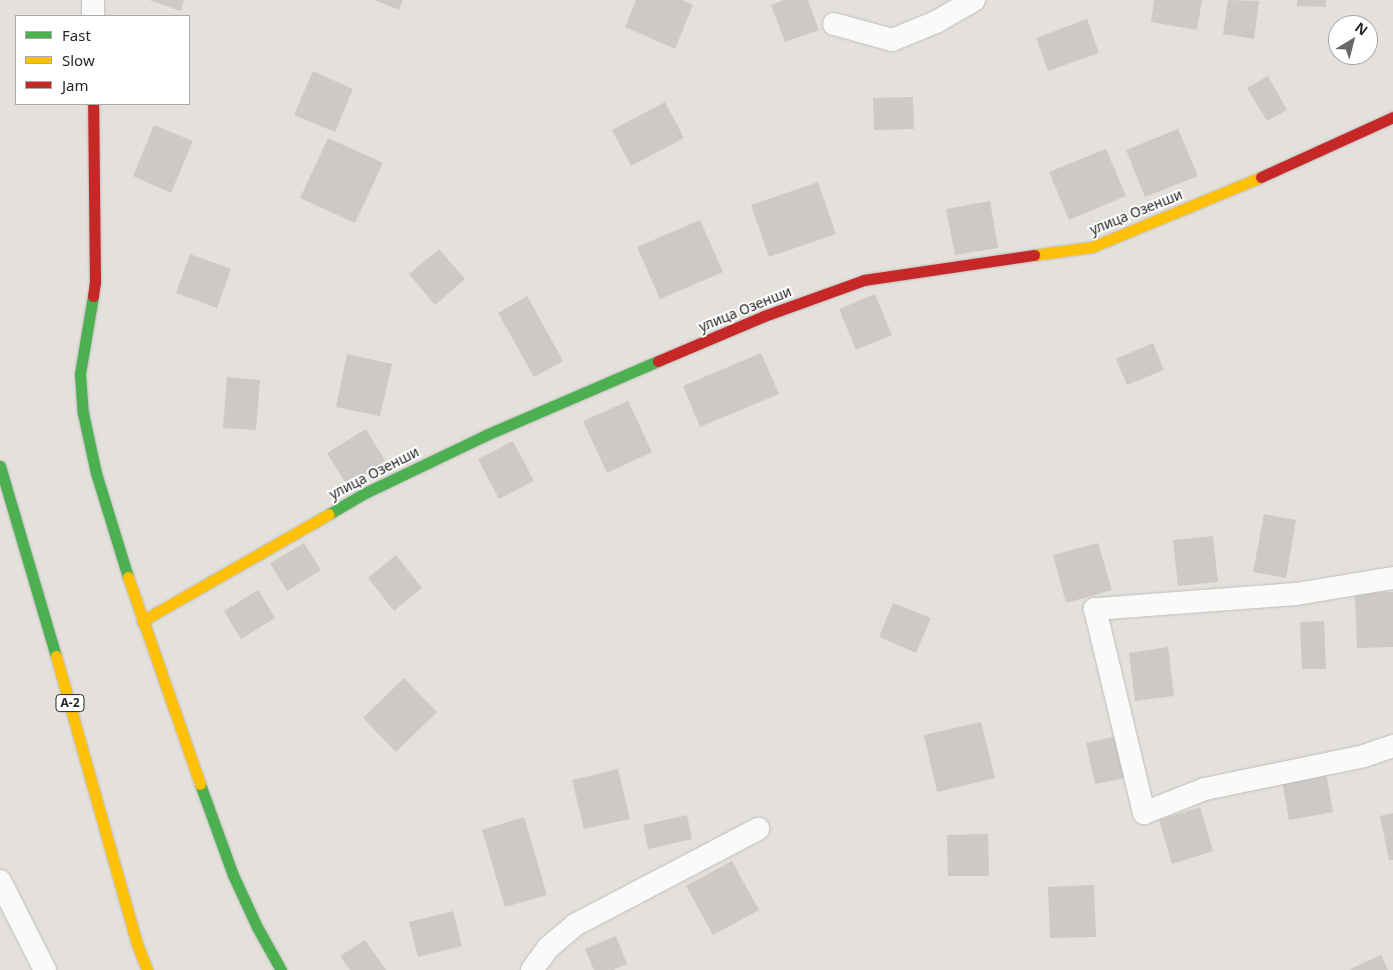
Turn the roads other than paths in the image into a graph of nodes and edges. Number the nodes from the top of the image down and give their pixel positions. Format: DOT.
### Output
graph roads {
  1 [pos="93,0"];
  2 [pos="974,0"];
  3 [pos="93,15"];
  4 [pos="834,24"];
  5 [pos="93,105"];
  6 [pos="1393,117"];
  7 [pos="0,466"];
  8 [pos="1393,578"];
  9 [pos="142,621"];
  10 [pos="1393,746"];
  11 [pos="758,829"];
  12 [pos="0,881"];
  13 [pos="45,970"];
  14 [pos="147,970"];
  15 [pos="281,970"];
  16 [pos="532,970"];
  1 -- 3 [label="street"];
  2 -- 4 [label="street"];
  5 -- 9 [label="main road"];
  6 -- 9 [label="main road, улица Озенши"];
  7 -- 14 [label="main road, A-2"];
  8 -- 10 [label="street"];
  9 -- 15 [label="main road"];
  11 -- 16 [label="street"];
  12 -- 13 [label="street"];
}
